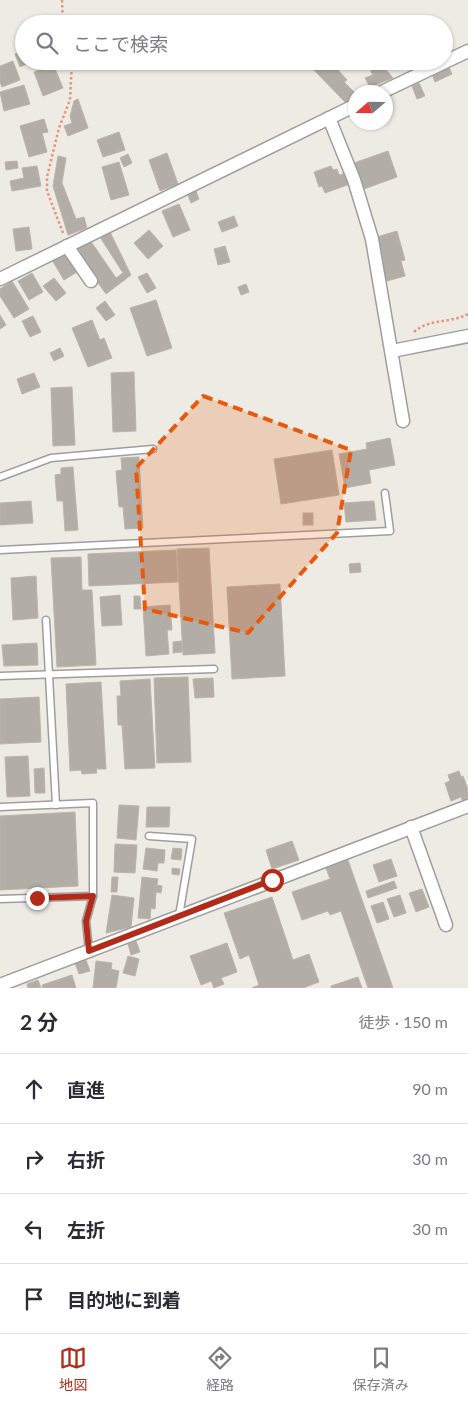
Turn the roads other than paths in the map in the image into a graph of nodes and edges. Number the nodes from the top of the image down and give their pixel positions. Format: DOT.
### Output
graph roads {
  1 [pos="468,51"];
  2 [pos="453,58"];
  3 [pos="428,70"];
  4 [pos="393,87"];
  5 [pos="348,109"];
  6 [pos="329,118"];
  7 [pos="68,246"];
  8 [pos="0,279"];
  9 [pos="90,281"];
  10 [pos="468,336"];
  11 [pos="392,350"];
  12 [pos="403,421"];
  13 [pos="153,448"];
  14 [pos="0,477"];
  15 [pos="385,494"];
  16 [pos="0,550"];
  17 [pos="46,620"];
  18 [pos="214,669"];
  19 [pos="48,675"];
  20 [pos="0,676"];
  21 [pos="56,805"];
  22 [pos="468,806"];
  23 [pos="0,807"];
  24 [pos="411,827"];
  25 [pos="149,836"];
  26 [pos="93,896"];
  27 [pos="0,899"];
  28 [pos="179,916"];
  29 [pos="446,925"];
  30 [pos="89,951"];
  31 [pos="3,986"];
  1 -- 2 [label="street"];
  3 -- 4 [label="street"];
  5 -- 6 [label="street"];
  6 -- 7 [label="street"];
  6 -- 11 [label="street"];
  7 -- 8 [label="street"];
  7 -- 9 [label="street"];
  10 -- 11 [label="street"];
  11 -- 12 [label="street"];
  13 -- 14 [label="lane"];
  15 -- 16 [label="lane"];
  17 -- 19 [label="lane"];
  18 -- 19 [label="lane"];
  19 -- 20 [label="lane"];
  19 -- 21 [label="lane"];
  21 -- 23 [label="lane"];
  21 -- 26 [label="lane"];
  22 -- 24 [label="street"];
  24 -- 28 [label="street"];
  24 -- 29 [label="street"];
  25 -- 28 [label="lane"];
  26 -- 27 [label="lane"];
  26 -- 30 [label="lane"];
  28 -- 30 [label="street"];
  30 -- 31 [label="street"];
}
